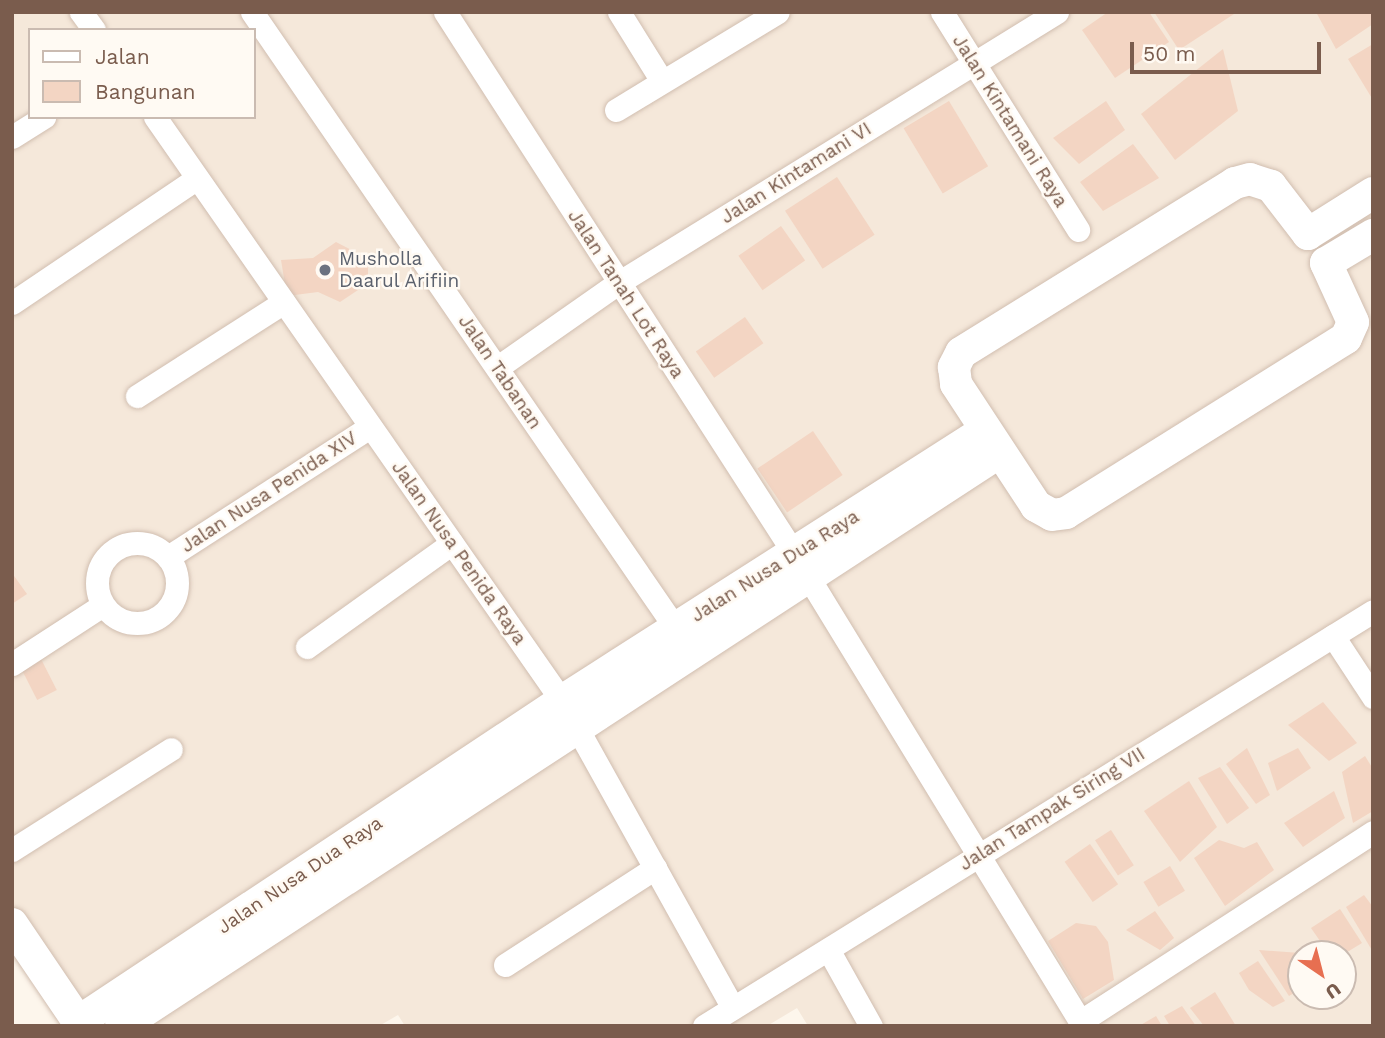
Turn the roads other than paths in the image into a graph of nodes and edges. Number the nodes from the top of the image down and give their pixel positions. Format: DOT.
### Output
graph roads {
  1 [pos="82,12"];
  2 [pos="251,12"];
  3 [pos="445,12"];
  4 [pos="619,12"];
  5 [pos="942,12"];
  6 [pos="1057,12"];
  7 [pos="769,14"];
  8 [pos="93,28"];
  9 [pos="974,63"];
  10 [pos="662,81"];
  11 [pos="616,110"];
  12 [pos="41,119"];
  13 [pos="156,119"];
  14 [pos="12,137"];
  15 [pos="197,178"];
  16 [pos="1373,193"];
  17 [pos="1078,230"];
  18 [pos="1308,234"];
  19 [pos="1373,235"];
  20 [pos="1326,263"];
  21 [pos="618,283"];
  22 [pos="284,302"];
  23 [pos="12,303"];
  24 [pos="498,367"];
  25 [pos="136,396"];
  26 [pos="370,427"];
  27 [pos="991,442"];
  28 [pos="452,543"];
  29 [pos="168,557"];
  30 [pos="801,565"];
  31 [pos="103,605"];
  32 [pos="1373,611"];
  33 [pos="676,629"];
  34 [pos="1333,636"];
  35 [pos="307,647"];
  36 [pos="12,664"];
  37 [pos="1373,697"];
  38 [pos="570,713"];
  39 [pos="171,749"];
  40 [pos="1373,832"];
  41 [pos="12,850"];
  42 [pos="978,853"];
  43 [pos="654,869"];
  44 [pos="12,924"];
  45 [pos="829,951"];
  46 [pos="505,965"];
  47 [pos="733,1008"];
  48 [pos="1082,1023"];
  49 [pos="80,1024"];
  50 [pos="121,1026"];
  51 [pos="704,1026"];
  52 [pos="870,1026"];
  1 -- 8 [label="street"];
  2 -- 24 [label="street, Jalan Tabanan"];
  3 -- 21 [label="street, Jalan Tanah Lot Raya"];
  4 -- 10 [label="street"];
  5 -- 9 [label="street, Jalan Kintamani Raya"];
  6 -- 9 [label="street, Jalan Kintamani VI"];
  7 -- 10 [label="street"];
  9 -- 17 [label="street, Jalan Kintamani Raya"];
  9 -- 21 [label="street, Jalan Kintamani VI"];
  10 -- 11 [label="street"];
  12 -- 14 [label="street"];
  13 -- 15 [label="street, Jalan Nusa Penida Raya"];
  15 -- 22 [label="street, Jalan Nusa Penida Raya"];
  15 -- 23 [label="street"];
  16 -- 18 [label="street"];
  18 -- 20 [label="street"];
  18 -- 27 [label="street"];
  19 -- 20 [label="street"];
  20 -- 27 [label="street"];
  21 -- 24 [label="street, Jalan Kintamani VI"];
  21 -- 30 [label="street, Jalan Tanah Lot Raya"];
  22 -- 25 [label="street"];
  22 -- 26 [label="street, Jalan Nusa Penida Raya"];
  24 -- 33 [label="street, Jalan Tabanan"];
  26 -- 28 [label="street, Jalan Nusa Penida Raya"];
  26 -- 29 [label="street, Jalan Nusa Penida XIV"];
  27 -- 30 [label="street, Jalan Nusa Dua Raya"];
  28 -- 35 [label="street"];
  28 -- 38 [label="street, Jalan Nusa Penida Raya"];
  29 -- 31 [label="street"];
  29 -- 31 [label="street"];
  30 -- 33 [label="street, Jalan Nusa Dua Raya"];
  30 -- 38 [label="street, Jalan Nusa Dua Raya"];
  30 -- 42 [label="street, Jalan Tanah Lot Raya"];
  31 -- 36 [label="street"];
  32 -- 34 [label="street, Jalan Tampak Siring VII"];
  33 -- 38 [label="street, Jalan Nusa Dua Raya"];
  34 -- 37 [label="street"];
  34 -- 42 [label="street, Jalan Tampak Siring VII"];
  38 -- 43 [label="street, Jalan Nusa Penida Raya"];
  38 -- 49 [label="street, Jalan Nusa Dua Raya"];
  38 -- 50 [label="street, Jalan Nusa Dua Raya"];
  39 -- 41 [label="street"];
  40 -- 48 [label="street"];
  42 -- 45 [label="street, Jalan Tampak Siring VII"];
  42 -- 48 [label="street, Jalan Tanah Lot Raya"];
  43 -- 46 [label="street"];
  43 -- 47 [label="street, Jalan Nusa Penida Raya"];
  44 -- 49 [label="street"];
  45 -- 47 [label="street, Jalan Tampak Siring VII"];
  45 -- 52 [label="street"];
  47 -- 51 [label="street, Jalan Tampak Siring VII"];
}
